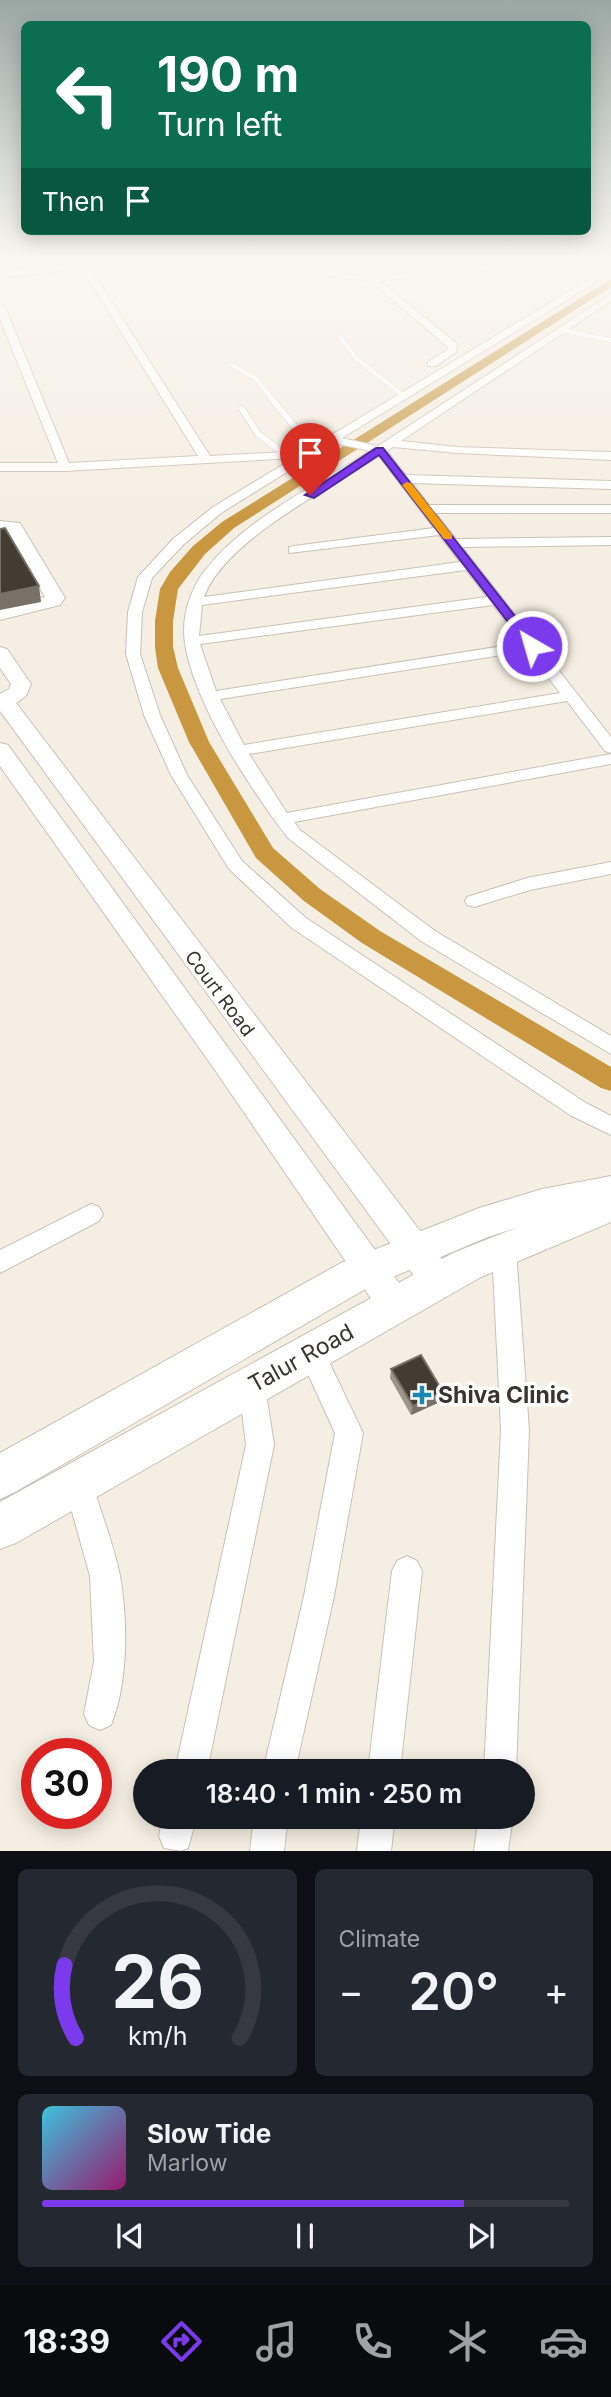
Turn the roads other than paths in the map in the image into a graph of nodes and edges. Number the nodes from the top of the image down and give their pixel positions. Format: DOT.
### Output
graph roads {
  1 [pos="17,347"];
  2 [pos="136,347"];
  3 [pos="348,347"];
  4 [pos="453,347"];
  5 [pos="483,347"];
  6 [pos="533,347"];
  7 [pos="232,365"];
  8 [pos="427,367"];
  9 [pos="404,396"];
  10 [pos="242,409"];
  11 [pos="327,445"];
  12 [pos="379,447"];
  13 [pos="286,455"];
  14 [pos="611,456"];
  15 [pos="206,459"];
  16 [pos="480,465"];
  17 [pos="0,467"];
  18 [pos="65,467"];
  19 [pos="402,479"];
  20 [pos="547,484"];
  21 [pos="611,485"];
  22 [pos="483,495"];
  23 [pos="426,509"];
  24 [pos="553,509"];
  25 [pos="611,509"];
  26 [pos="0,526"];
  27 [pos="448,537"];
  28 [pos="611,541"];
  29 [pos="294,550"];
  30 [pos="470,565"];
  31 [pos="497,600"];
  32 [pos="196,602"];
  33 [pos="0,614"];
  34 [pos="191,642"];
  35 [pos="532,646"];
  36 [pos="0,653"];
  37 [pos="212,696"];
  38 [pos="570,696"];
  39 [pos="2,703"];
  40 [pos="611,748"];
  41 [pos="0,750"];
  42 [pos="240,751"];
  43 [pos="611,759"];
  44 [pos="281,819"];
  45 [pos="611,868"];
  46 [pos="474,901"];
  47 [pos="611,1046"];
  48 [pos="611,1126"];
  49 [pos="611,1191"];
  50 [pos="611,1206"];
  51 [pos="91,1214"];
  52 [pos="413,1249"];
  53 [pos="504,1250"];
  54 [pos="0,1262"];
  55 [pos="368,1269"];
  56 [pos="438,1281"];
  57 [pos="396,1305"];
  58 [pos="311,1352"];
  59 [pos="252,1386"];
  60 [pos="0,1477"];
  61 [pos="78,1483"];
  62 [pos="0,1527"];
  63 [pos="407,1571"];
  64 [pos="100,1714"];
  65 [pos="194,1759"];
  66 [pos="282,1759"];
  67 [pos="385,1759"];
  68 [pos="501,1759"];
  69 [pos="270,1829"];
  70 [pos="377,1829"];
  71 [pos="494,1829"];
  72 [pos="267,1851"];
  73 [pos="374,1851"];
  74 [pos="491,1851"];
  1 -- 18 [label="street"];
  2 -- 15 [label="street"];
  3 -- 9 [label="lane"];
  4 -- 8 [label="street"];
  5 -- 9 [label="street"];
  6 -- 12 [label="street"];
  7 -- 11 [label="lane"];
  9 -- 11 [label="street"];
  10 -- 13 [label="lane"];
  11 -- 12 [label="street"];
  11 -- 13 [label="street"];
  11 -- 48 [label="street"];
  12 -- 14 [label="street"];
  12 -- 19 [label="street"];
  12 -- 32 [label="street"];
  13 -- 15 [label="street"];
  15 -- 18 [label="street"];
  16 -- 22 [label="street"];
  17 -- 18 [label="street"];
  19 -- 22 [label="street"];
  19 -- 23 [label="street"];
  20 -- 21 [label="street"];
  20 -- 22 [label="street"];
  20 -- 24 [label="street"];
  22 -- 23 [label="street"];
  22 -- 24 [label="street"];
  23 -- 27 [label="street"];
  24 -- 25 [label="street"];
  26 -- 33 [label="street"];
  27 -- 28 [label="street"];
  27 -- 29 [label="street"];
  27 -- 30 [label="street"];
  30 -- 31 [label="street"];
  30 -- 32 [label="street"];
  31 -- 34 [label="street"];
  31 -- 35 [label="street"];
  32 -- 34 [label="street"];
  34 -- 37 [label="street"];
  35 -- 37 [label="street"];
  35 -- 38 [label="street"];
  36 -- 39 [label="street, Court Road"];
  37 -- 42 [label="street"];
  38 -- 40 [label="street"];
  38 -- 42 [label="street"];
  39 -- 52 [label="street, Court Road"];
  41 -- 55 [label="street, Court Road"];
  42 -- 44 [label="street"];
  43 -- 44 [label="street"];
  44 -- 47 [label="street"];
  45 -- 46 [label="street"];
  49 -- 52 [label="main road"];
  50 -- 53 [label="main road, Talur Road"];
  51 -- 54 [label="street"];
  52 -- 55 [label="main road"];
  52 -- 56 [label="street, Court Road"];
  53 -- 56 [label="main road, Talur Road"];
  53 -- 68 [label="street"];
  55 -- 57 [label="street, Court Road"];
  55 -- 60 [label="main road"];
  56 -- 57 [label="main road, Talur Road"];
  57 -- 58 [label="main road, Talur Road"];
  58 -- 59 [label="main road, Talur Road"];
  58 -- 66 [label="street"];
  59 -- 61 [label="main road, Talur Road"];
  59 -- 65 [label="street"];
  61 -- 62 [label="main road, Talur Road"];
  61 -- 64 [label="street"];
  63 -- 67 [label="street"];
  69 -- 72 [label="street"];
  70 -- 73 [label="street"];
  71 -- 74 [label="street"];
}
